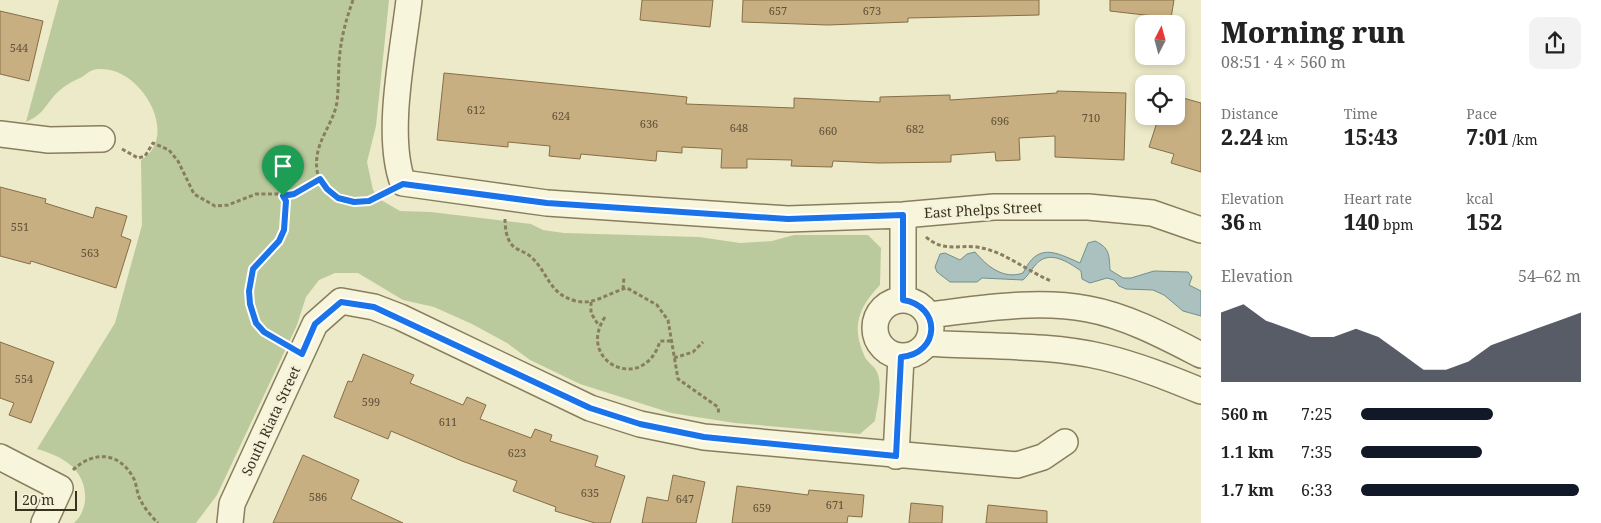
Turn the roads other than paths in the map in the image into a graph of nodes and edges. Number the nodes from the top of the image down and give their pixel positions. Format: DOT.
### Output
graph roads {
  1 [pos="409,0"];
  2 [pos="0,134"];
  3 [pos="102,138"];
  4 [pos="903,226"];
  5 [pos="1201,230"];
  6 [pos="903,300"];
  7 [pos="928,314"];
  8 [pos="927,344"];
  9 [pos="1201,354"];
  10 [pos="901,357"];
  11 [pos="1201,391"];
  12 [pos="1066,442"];
  13 [pos="896,456"];
  14 [pos="0,457"];
  15 [pos="44,523"];
  16 [pos="230,523"];
  1 -- 4 [label="street, East Phelps Street"];
  2 -- 3 [label="street"];
  4 -- 5 [label="street, East Phelps Street"];
  4 -- 6 [label="street"];
  6 -- 7 [label="street"];
  6 -- 10 [label="street"];
  7 -- 8 [label="street"];
  7 -- 9 [label="street"];
  8 -- 10 [label="street"];
  8 -- 11 [label="street"];
  10 -- 13 [label="street"];
  12 -- 13 [label="street"];
  13 -- 16 [label="street, South Riata Street"];
  14 -- 15 [label="street"];
}
